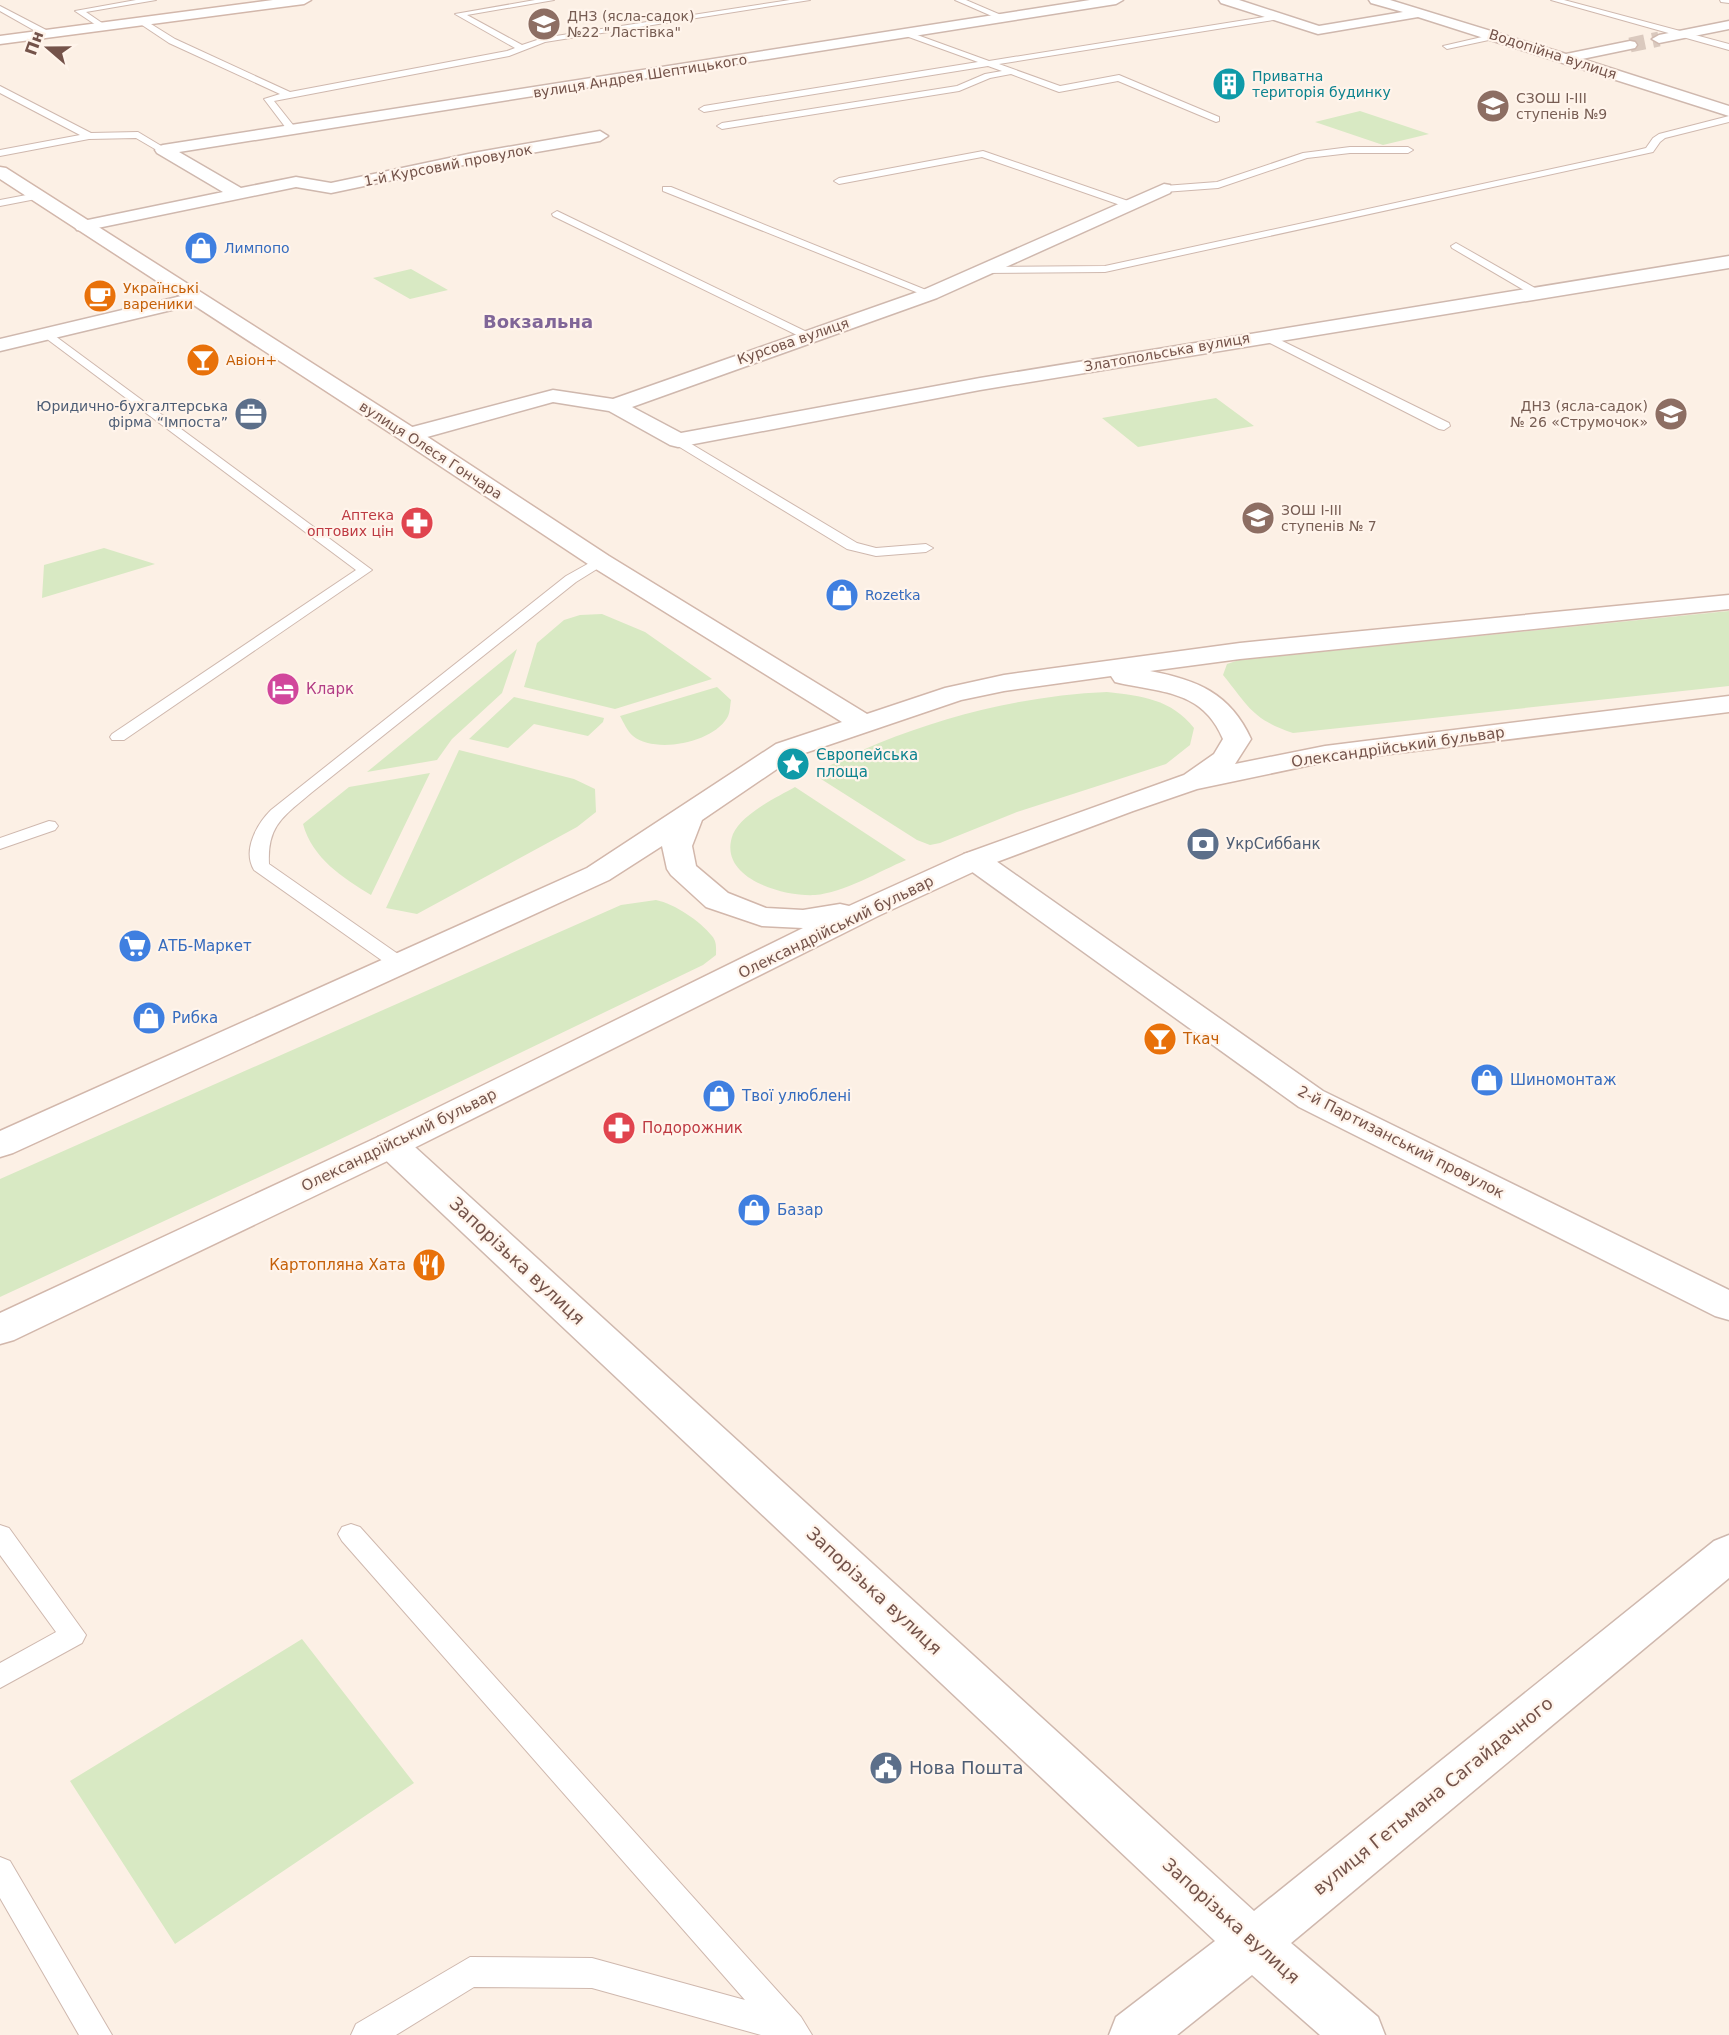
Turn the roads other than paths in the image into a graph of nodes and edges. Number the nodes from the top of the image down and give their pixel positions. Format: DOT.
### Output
graph roads {
  1 [pos="152,0"];
  2 [pos="304,0"];
  3 [pos="550,0"];
  4 [pos="806,0"];
  5 [pos="959,0"];
  6 [pos="1116,0"];
  7 [pos="1226,0"];
  8 [pos="1376,0"];
  9 [pos="1555,0"];
  10 [pos="1724,0"];
  11 [pos="1729,1"];
  12 [pos="0,8"];
  13 [pos="1420,13"];
  14 [pos="1276,16"];
  15 [pos="1004,18"];
  16 [pos="140,21"];
  17 [pos="1729,25"];
  18 [pos="102,27"];
  19 [pos="47,34"];
  20 [pos="909,34"];
  21 [pos="1683,34"];
  22 [pos="1495,36"];
  23 [pos="1659,39"];
  24 [pos="0,40"];
  25 [pos="1629,45"];
  26 [pos="1447,46"];
  27 [pos="1729,47"];
  28 [pos="521,48"];
  29 [pos="1567,58"];
  30 [pos="990,63"];
  31 [pos="1014,72"];
  32 [pos="0,89"];
  33 [pos="289,95"];
  34 [pos="704,109"];
  35 [pos="1729,111"];
  36 [pos="1216,119"];
  37 [pos="1729,119"];
  38 [pos="722,126"];
  39 [pos="292,130"];
  40 [pos="89,135"];
  41 [pos="600,136"];
  42 [pos="163,150"];
  43 [pos="1408,150"];
  44 [pos="0,153"];
  45 [pos="0,172"];
  46 [pos="839,181"];
  47 [pos="667,189"];
  48 [pos="1164,189"];
  49 [pos="238,194"];
  50 [pos="37,196"];
  51 [pos="0,203"];
  52 [pos="1127,204"];
  53 [pos="557,214"];
  54 [pos="83,226"];
  55 [pos="1456,246"];
  56 [pos="1729,262"];
  57 [pos="980,270"];
  58 [pos="930,294"];
  59 [pos="1538,294"];
  60 [pos="194,299"];
  61 [pos="48,334"];
  62 [pos="807,336"];
  63 [pos="1264,336"];
  64 [pos="0,345"];
  65 [pos="615,406"];
  66 [pos="1444,426"];
  67 [pos="409,435"];
  68 [pos="678,440"];
  69 [pos="926,548"];
  70 [pos="600,561"];
  71 [pos="1729,602"];
  72 [pos="1070,674"];
  73 [pos="1729,704"];
  74 [pos="864,724"];
  75 [pos="118,737"];
  76 [pos="1190,782"];
  77 [pos="689,816"];
  78 [pos="50,826"];
  79 [pos="0,844"];
  80 [pos="975,860"];
  81 [pos="869,908"];
  82 [pos="401,965"];
  83 [pos="0,1145"];
  84 [pos="391,1145"];
  85 [pos="1729,1306"];
  86 [pos="0,1330"];
  87 [pos="351,1534"];
  88 [pos="0,1535"];
  89 [pos="1729,1553"];
  90 [pos="0,1676"];
  91 [pos="0,1871"];
  92 [pos="1253,1943"];
  93 [pos="793,2031"];
  94 [pos="96,2035"];
  95 [pos="367,2035"];
  96 [pos="1135,2035"];
  97 [pos="1359,2035"];
  1 -- 18 [label="lane"];
  2 -- 16 [label="street"];
  3 -- 28 [label="lane"];
  4 -- 28 [label="lane"];
  5 -- 15 [label="lane"];
  6 -- 15 [label="street, вулиця Андрея Шептицького"];
  7 -- 14 [label="street"];
  8 -- 13 [label="street, Водопійна вулиця"];
  9 -- 21 [label="lane"];
  10 -- 11 [label="lane"];
  12 -- 19 [label="lane"];
  13 -- 14 [label="street"];
  13 -- 22 [label="street, Водопійна вулиця"];
  14 -- 30 [label="lane"];
  15 -- 20 [label="street, вулиця Андрея Шептицького"];
  16 -- 18 [label="street"];
  16 -- 33 [label="lane"];
  17 -- 21 [label="street"];
  18 -- 19 [label="street"];
  19 -- 24 [label="street"];
  20 -- 30 [label="lane"];
  20 -- 39 [label="street, вулиця Андрея Шептицького"];
  21 -- 23 [label="street"];
  21 -- 27 [label="lane"];
  22 -- 26 [label="lane"];
  22 -- 29 [label="street, Водопійна вулиця"];
  25 -- 29 [label="street"];
  28 -- 33 [label="lane"];
  29 -- 35 [label="street, Водопійна вулиця"];
  30 -- 31 [label="lane"];
  30 -- 34 [label="lane"];
  31 -- 36 [label="lane"];
  31 -- 38 [label="lane"];
  32 -- 40 [label="lane"];
  33 -- 39 [label="lane"];
  37 -- 57 [label="lane"];
  39 -- 42 [label="street, вулиця Андрея Шептицького"];
  40 -- 42 [label="lane"];
  40 -- 44 [label="lane"];
  41 -- 49 [label="street, 1-й Курсовий провулок"];
  42 -- 49 [label="street"];
  43 -- 48 [label="lane"];
  45 -- 50 [label="street, вулиця Олеся Гончара"];
  46 -- 52 [label="lane"];
  47 -- 58 [label="lane"];
  48 -- 52 [label="street, Курсова вулиця"];
  49 -- 54 [label="street"];
  50 -- 51 [label="lane"];
  50 -- 54 [label="street, вулиця Олеся Гончара"];
  52 -- 57 [label="street, Курсова вулиця"];
  53 -- 62 [label="lane"];
  54 -- 60 [label="street, вулиця Олеся Гончара"];
  55 -- 59 [label="lane"];
  56 -- 59 [label="street, Златопольська вулиця"];
  57 -- 58 [label="street, Курсова вулиця"];
  58 -- 62 [label="street, Курсова вулиця"];
  59 -- 63 [label="street, Златопольська вулиця"];
  60 -- 61 [label="street"];
  60 -- 67 [label="street, вулиця Олеся Гончара"];
  61 -- 64 [label="street"];
  61 -- 75 [label="lane"];
  62 -- 65 [label="street, Курсова вулиця"];
  63 -- 66 [label="lane"];
  63 -- 68 [label="street, Златопольська вулиця"];
  65 -- 67 [label="street, Курсова вулиця"];
  65 -- 68 [label="street"];
  67 -- 70 [label="street, вулиця Олеся Гончара"];
  68 -- 69 [label="lane"];
  70 -- 74 [label="street, вулиця Олеся Гончара"];
  70 -- 82 [label="lane"];
  71 -- 72 [label="street"];
  72 -- 74 [label="street"];
  72 -- 76 [label="street"];
  73 -- 76 [label="street, Олександрійський бульвар"];
  74 -- 77 [label="street"];
  76 -- 80 [label="street, Олександрійський бульвар"];
  77 -- 81 [label="street"];
  77 -- 82 [label="street"];
  78 -- 79 [label="lane"];
  80 -- 81 [label="street, Олександрійський бульвар"];
  80 -- 85 [label="street, 2-й Партизанський провулок"];
  81 -- 84 [label="street, Олександрійський бульвар"];
  82 -- 83 [label="street"];
  84 -- 86 [label="street, Олександрійський бульвар"];
  84 -- 92 [label="street, Запорізька вулиця"];
  87 -- 93 [label="lane"];
  88 -- 90 [label="lane"];
  89 -- 92 [label="street, вулиця Гетьмана Сагайдачного"];
  91 -- 94 [label="lane"];
  92 -- 96 [label="street, вулиця Гетьмана Сагайдачного"];
  92 -- 97 [label="street, Запорізька вулиця"];
  93 -- 95 [label="lane"];
}
